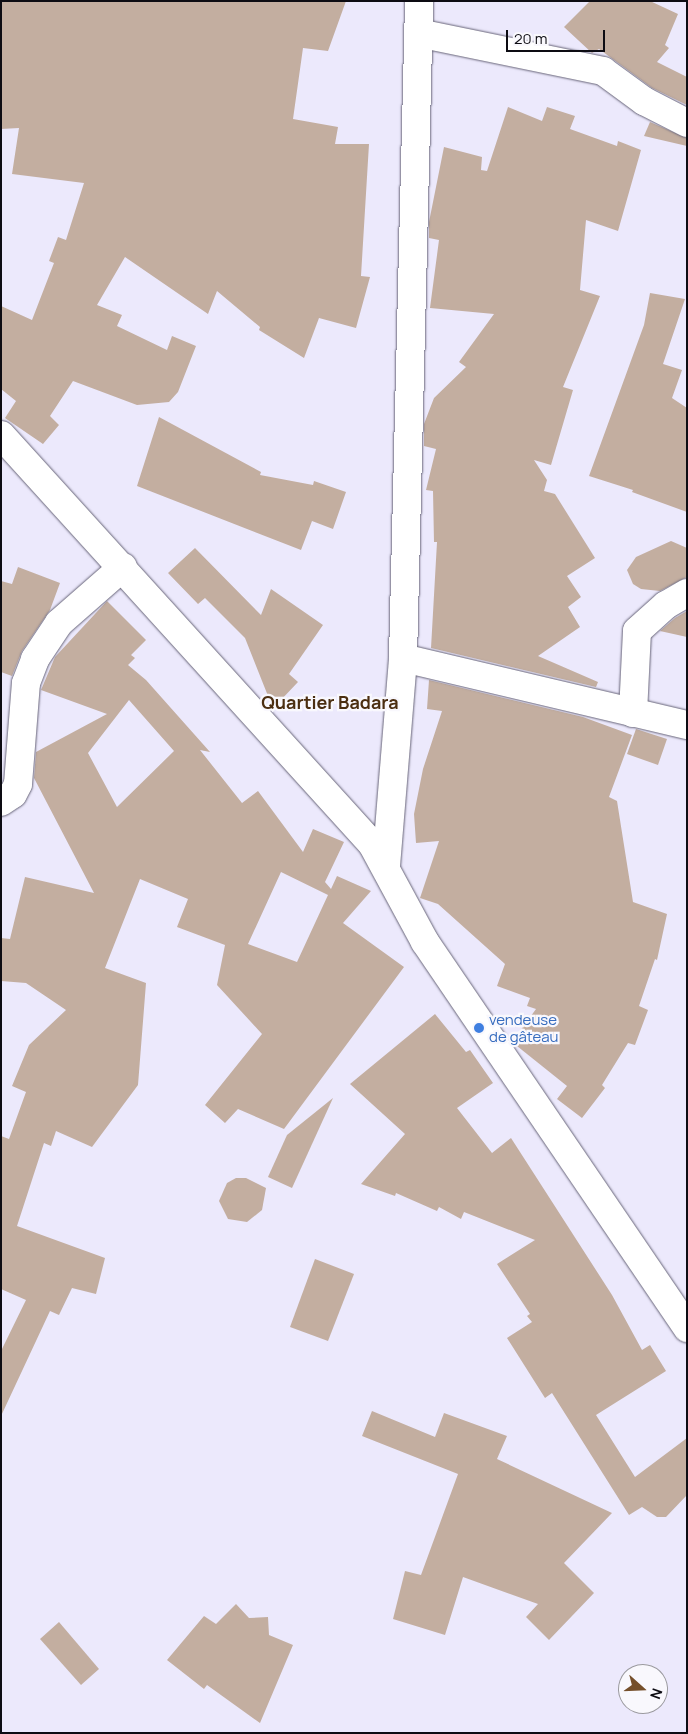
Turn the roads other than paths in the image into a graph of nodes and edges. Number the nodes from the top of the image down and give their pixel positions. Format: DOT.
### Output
graph roads {
  1 [pos="419,1"];
  2 [pos="418,33"];
  3 [pos="687,123"];
  4 [pos="1,435"];
  5 [pos="124,567"];
  6 [pos="687,593"];
  7 [pos="402,658"];
  8 [pos="633,713"];
  9 [pos="687,725"];
  10 [pos="1,802"];
  11 [pos="386,866"];
  12 [pos="687,1328"];
  1 -- 2 [label="street"];
  2 -- 3 [label="street"];
  2 -- 7 [label="street"];
  4 -- 5 [label="street"];
  5 -- 10 [label="street"];
  5 -- 11 [label="street"];
  6 -- 8 [label="street"];
  7 -- 8 [label="street"];
  7 -- 11 [label="street"];
  8 -- 9 [label="street"];
  11 -- 12 [label="street"];
}
